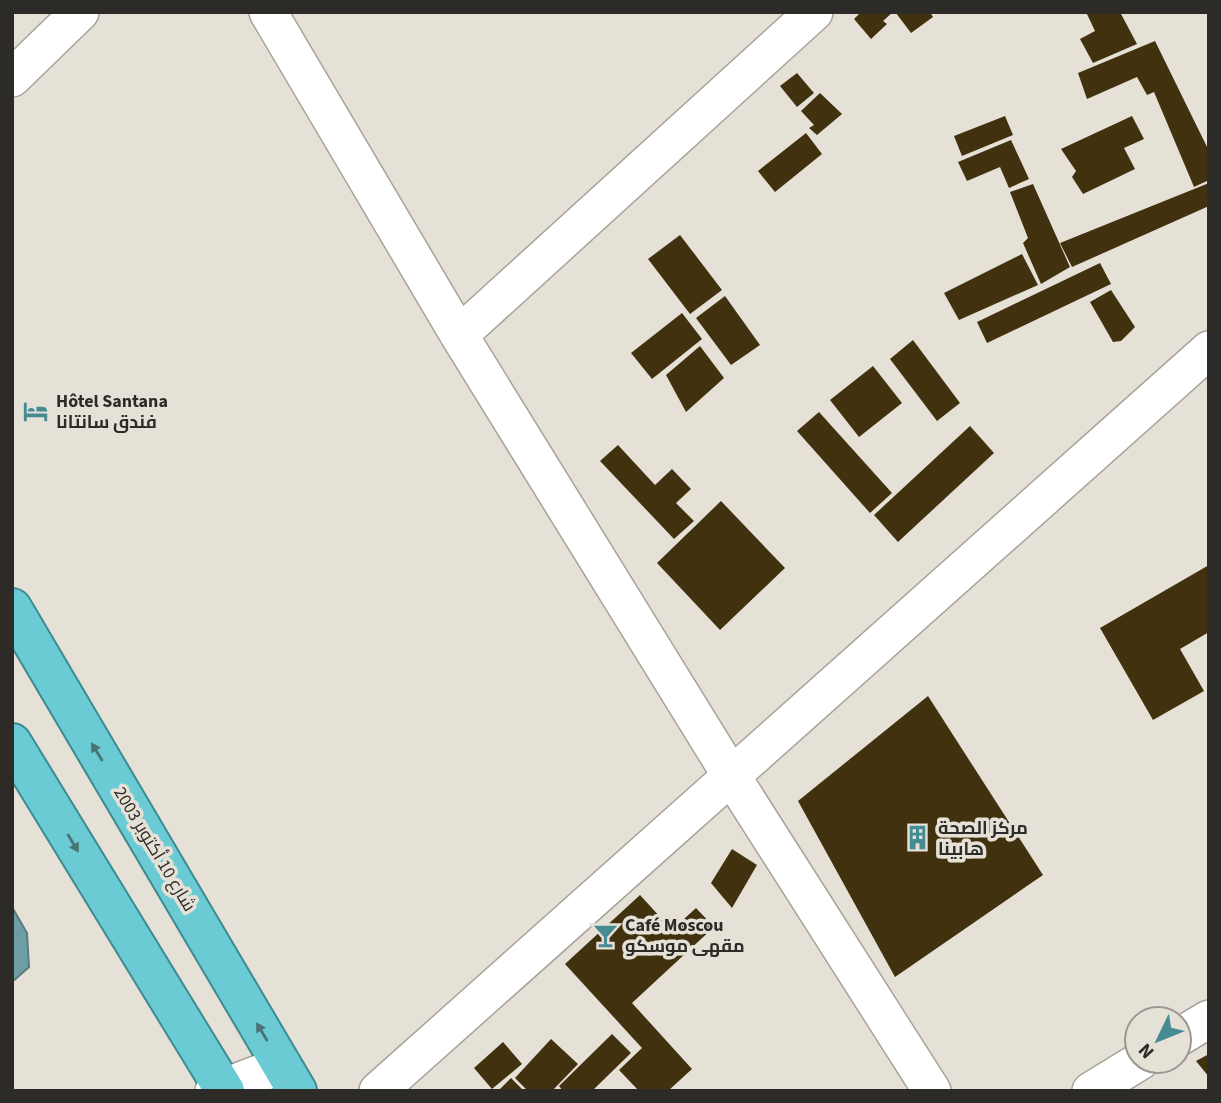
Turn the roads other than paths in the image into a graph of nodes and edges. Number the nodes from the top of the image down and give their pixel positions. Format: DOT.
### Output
graph roads {
  1 [pos="80,12"];
  2 [pos="268,12"];
  3 [pos="814,12"];
  4 [pos="12,78"];
  5 [pos="459,335"];
  6 [pos="1209,350"];
  7 [pos="12,608"];
  8 [pos="12,743"];
  9 [pos="732,777"];
  10 [pos="1209,1019"];
  11 [pos="1193,1029"];
  12 [pos="1123,1071"];
  13 [pos="289,1078"];
  14 [pos="220,1089"];
  15 [pos="378,1091"];
  16 [pos="932,1091"];
  17 [pos="1091,1091"];
  1 -- 4 [label="street"];
  2 -- 5 [label="street"];
  3 -- 5 [label="street"];
  5 -- 9 [label="street"];
  6 -- 9 [label="street"];
  13 -- 7 [label="highway, شارع 10 أكتوبر 2003, one-way"];
  8 -- 14 [label="highway, one-way"];
  9 -- 15 [label="street"];
  9 -- 16 [label="street"];
  10 -- 11 [label="street"];
  12 -- 17 [label="street"];
  13 -- 14 [label="street"];
}
